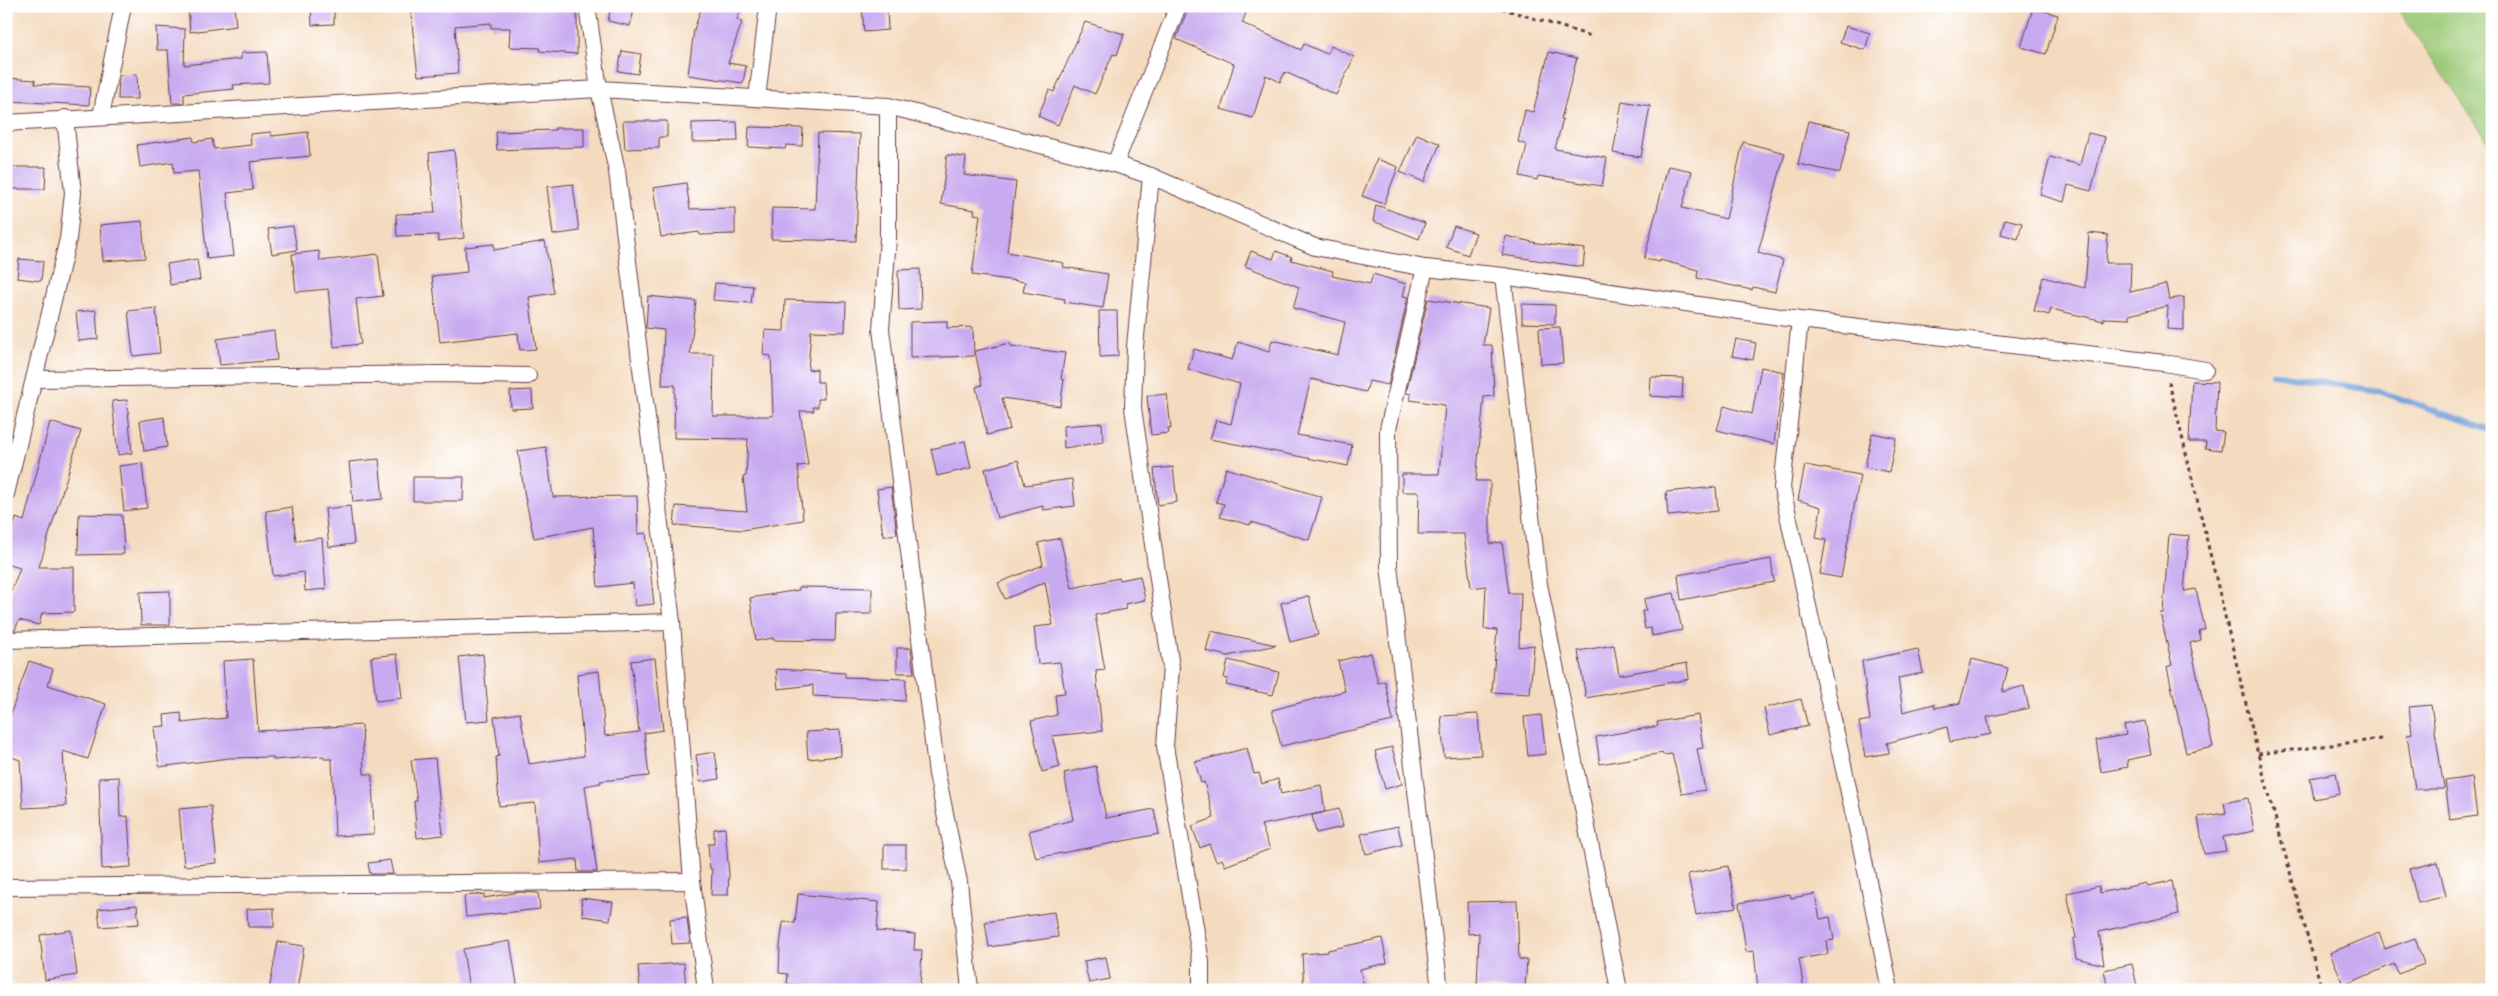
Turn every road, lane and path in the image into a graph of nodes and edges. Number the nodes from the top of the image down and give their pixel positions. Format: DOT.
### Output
graph roads {
  1 [pos="124,6"];
  2 [pos="587,6"];
  3 [pos="768,6"];
  4 [pos="1178,6"];
  5 [pos="1494,6"];
  6 [pos="1591,36"];
  7 [pos="599,89"];
  8 [pos="757,98"];
  9 [pos="888,106"];
  10 [pos="101,116"];
  11 [pos="65,118"];
  12 [pos="6,123"];
  13 [pos="1115,164"];
  14 [pos="1151,176"];
  15 [pos="1425,268"];
  16 [pos="1503,276"];
  17 [pos="1800,320"];
  18 [pos="2164,362"];
  19 [pos="2205,370"];
  20 [pos="528,376"];
  21 [pos="34,379"];
  22 [pos="6,494"];
  23 [pos="672,622"];
  24 [pos="6,640"];
  25 [pos="2381,739"];
  26 [pos="2258,754"];
  27 [pos="692,881"];
  28 [pos="6,887"];
  29 [pos="706,990"];
  30 [pos="970,990"];
  31 [pos="1201,990"];
  32 [pos="1440,990"];
  33 [pos="1619,990"];
  34 [pos="1890,990"];
  35 [pos="2322,990"];
  1 -- 10 [label="street"];
  2 -- 7 [label="street"];
  3 -- 8 [label="street"];
  4 -- 13 [label="street"];
  5 -- 6 [label="path"];
  7 -- 8 [label="street"];
  7 -- 10 [label="street"];
  7 -- 23 [label="street"];
  8 -- 9 [label="street"];
  9 -- 13 [label="street"];
  9 -- 30 [label="street"];
  10 -- 11 [label="street"];
  11 -- 12 [label="street"];
  11 -- 21 [label="street"];
  13 -- 14 [label="street"];
  14 -- 15 [label="street"];
  14 -- 31 [label="street"];
  15 -- 16 [label="street"];
  15 -- 32 [label="street"];
  16 -- 17 [label="street"];
  16 -- 33 [label="street"];
  17 -- 18 [label="street"];
  17 -- 34 [label="street"];
  18 -- 19 [label="street"];
  18 -- 26 [label="path"];
  20 -- 21 [label="street"];
  21 -- 22 [label="street"];
  23 -- 24 [label="street"];
  23 -- 27 [label="street"];
  25 -- 26 [label="path"];
  26 -- 35 [label="path"];
  27 -- 28 [label="street"];
  27 -- 29 [label="street"];
}
